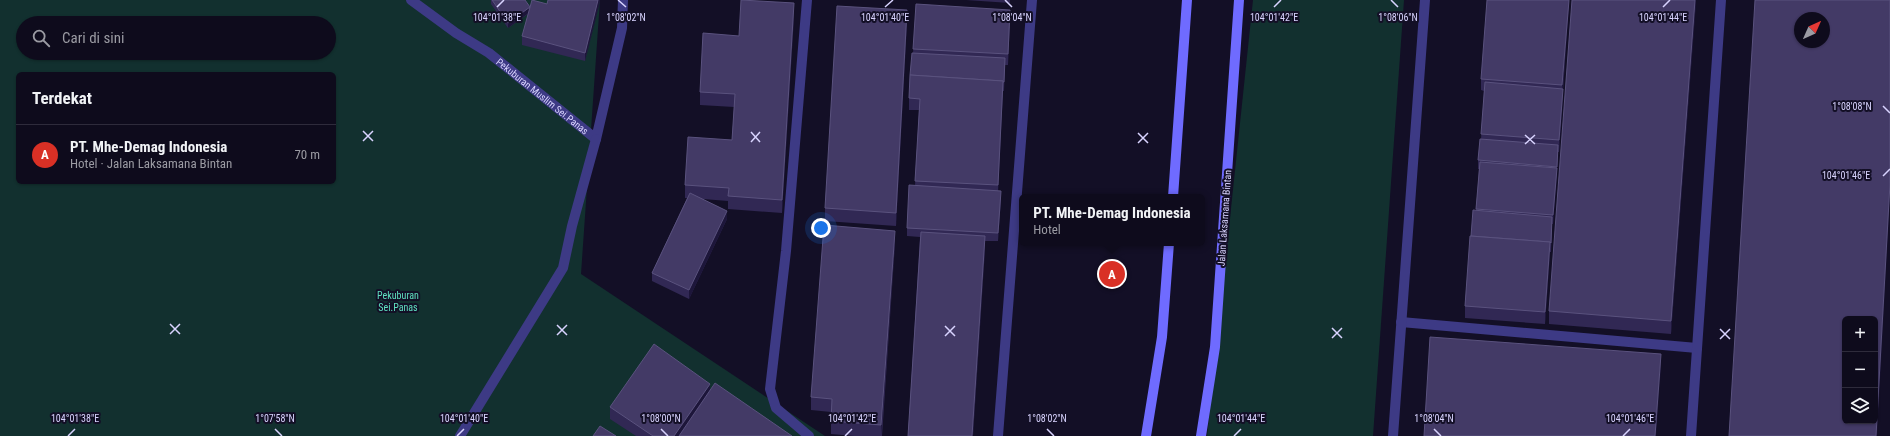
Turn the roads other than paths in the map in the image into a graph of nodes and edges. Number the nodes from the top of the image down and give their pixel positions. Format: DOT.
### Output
graph roads {
  1 [pos="411,0"];
  2 [pos="623,0"];
  3 [pos="807,0"];
  4 [pos="1032,0"];
  5 [pos="1187,0"];
  6 [pos="1239,0"];
  7 [pos="1425,0"];
  8 [pos="1721,0"];
  9 [pos="596,139"];
  10 [pos="1173,194"];
  11 [pos="1169,246"];
  12 [pos="1401,322"];
  13 [pos="1697,348"];
  14 [pos="460,436"];
  15 [pos="809,436"];
  16 [pos="998,436"];
  17 [pos="1146,436"];
  18 [pos="1201,436"];
  19 [pos="1393,436"];
  20 [pos="1691,436"];
  1 -- 9 [label="lane, Pekuburan Muslim Sei.Panas"];
  2 -- 9 [label="lane, Pekuburan Muslim Sei.Panas"];
  3 -- 15 [label="lane"];
  4 -- 16 [label="lane"];
  5 -- 10 [label="main road"];
  6 -- 18 [label="main road, Jalan Laksamana Bintan"];
  7 -- 12 [label="lane"];
  8 -- 13 [label="lane"];
  9 -- 14 [label="lane"];
  11 -- 17 [label="main road"];
  12 -- 13 [label="lane"];
  12 -- 19 [label="lane"];
  13 -- 20 [label="lane"];
}
